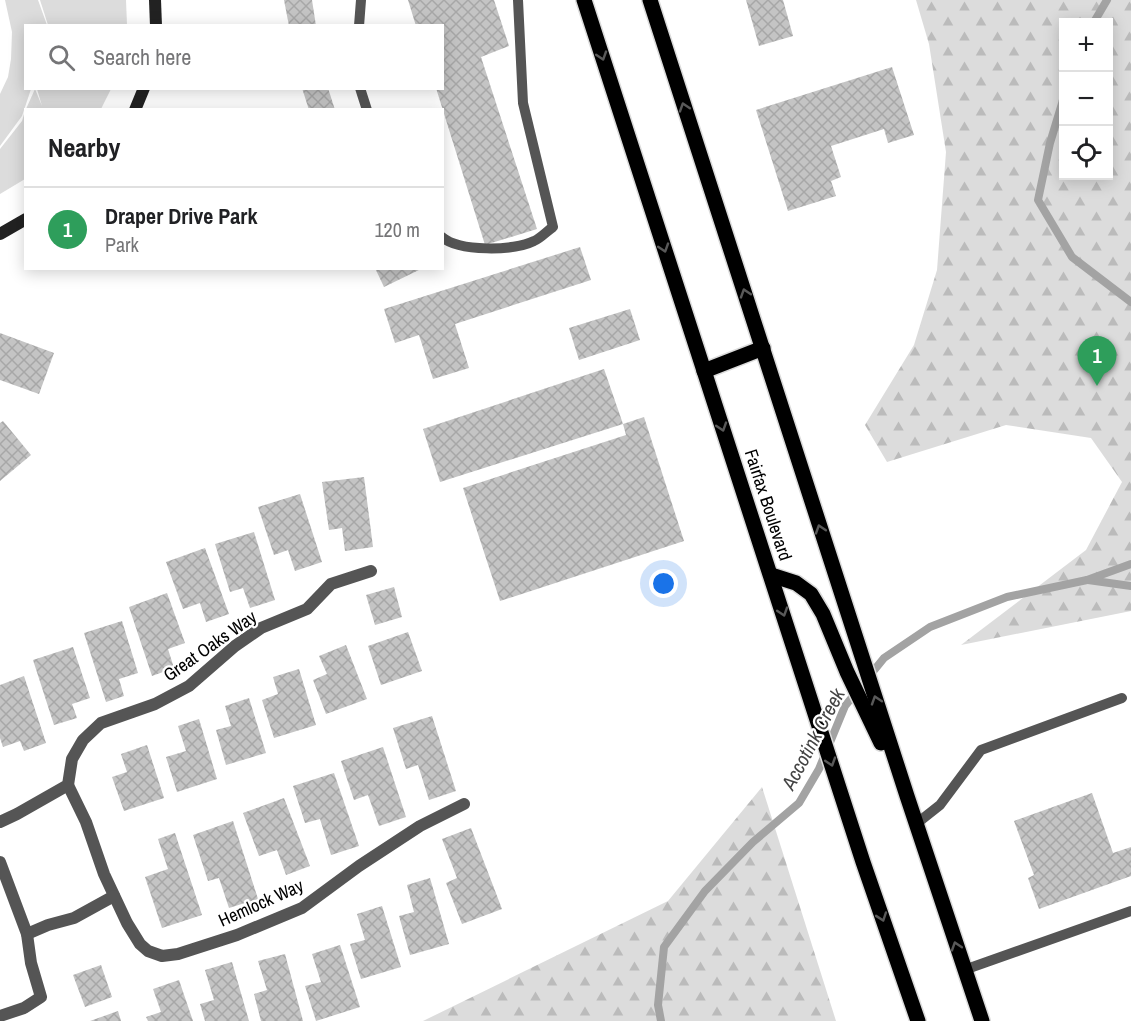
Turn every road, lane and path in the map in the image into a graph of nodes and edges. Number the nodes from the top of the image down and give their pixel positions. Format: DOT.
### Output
graph roads {
  1 [pos="155,0"];
  2 [pos="361,0"];
  3 [pos="518,0"];
  4 [pos="584,0"];
  5 [pos="650,0"];
  6 [pos="156,24"];
  7 [pos="359,24"];
  8 [pos="143,90"];
  9 [pos="361,90"];
  10 [pos="136,108"];
  11 [pos="366,108"];
  12 [pos="24,220"];
  13 [pos="0,234"];
  14 [pos="444,239"];
  15 [pos="763,348"];
  16 [pos="704,371"];
  17 [pos="371,571"];
  18 [pos="771,575"];
  19 [pos="1122,698"];
  20 [pos="68,785"];
  21 [pos="907,796"];
  22 [pos="464,804"];
  23 [pos="0,822"];
  24 [pos="916,824"];
  25 [pos="0,862"];
  26 [pos="114,896"];
  27 [pos="1131,911"];
  28 [pos="27,934"];
  29 [pos="964,970"];
  30 [pos="0,1016"];
  31 [pos="918,1021"];
  32 [pos="981,1021"];
  1 -- 6 [label="street"];
  2 -- 7 [label="lane"];
  3 -- 14 [label="lane"];
  4 -- 16 [label="main road, Fairfax Boulevard, one-way"];
  15 -- 5 [label="main road, one-way"];
  8 -- 10 [label="street"];
  9 -- 11 [label="lane"];
  12 -- 13 [label="street"];
  15 -- 16 [label="main road"];
  21 -- 15 [label="main road, one-way"];
  16 -- 18 [label="main road, Fairfax Boulevard, one-way"];
  17 -- 20 [label="street, Great Oaks Way"];
  18 -- 21 [label="main road"];
  18 -- 31 [label="main road, Fairfax Boulevard, one-way"];
  19 -- 24 [label="lane"];
  20 -- 23 [label="street"];
  20 -- 26 [label="street, Hemlock Way"];
  21 -- 24 [label="main road"];
  22 -- 26 [label="street, Hemlock Way"];
  29 -- 24 [label="main road, one-way"];
  25 -- 28 [label="street"];
  26 -- 28 [label="street"];
  27 -- 29 [label="lane"];
  28 -- 30 [label="street"];
  29 -- 32 [label="main road"];
}
